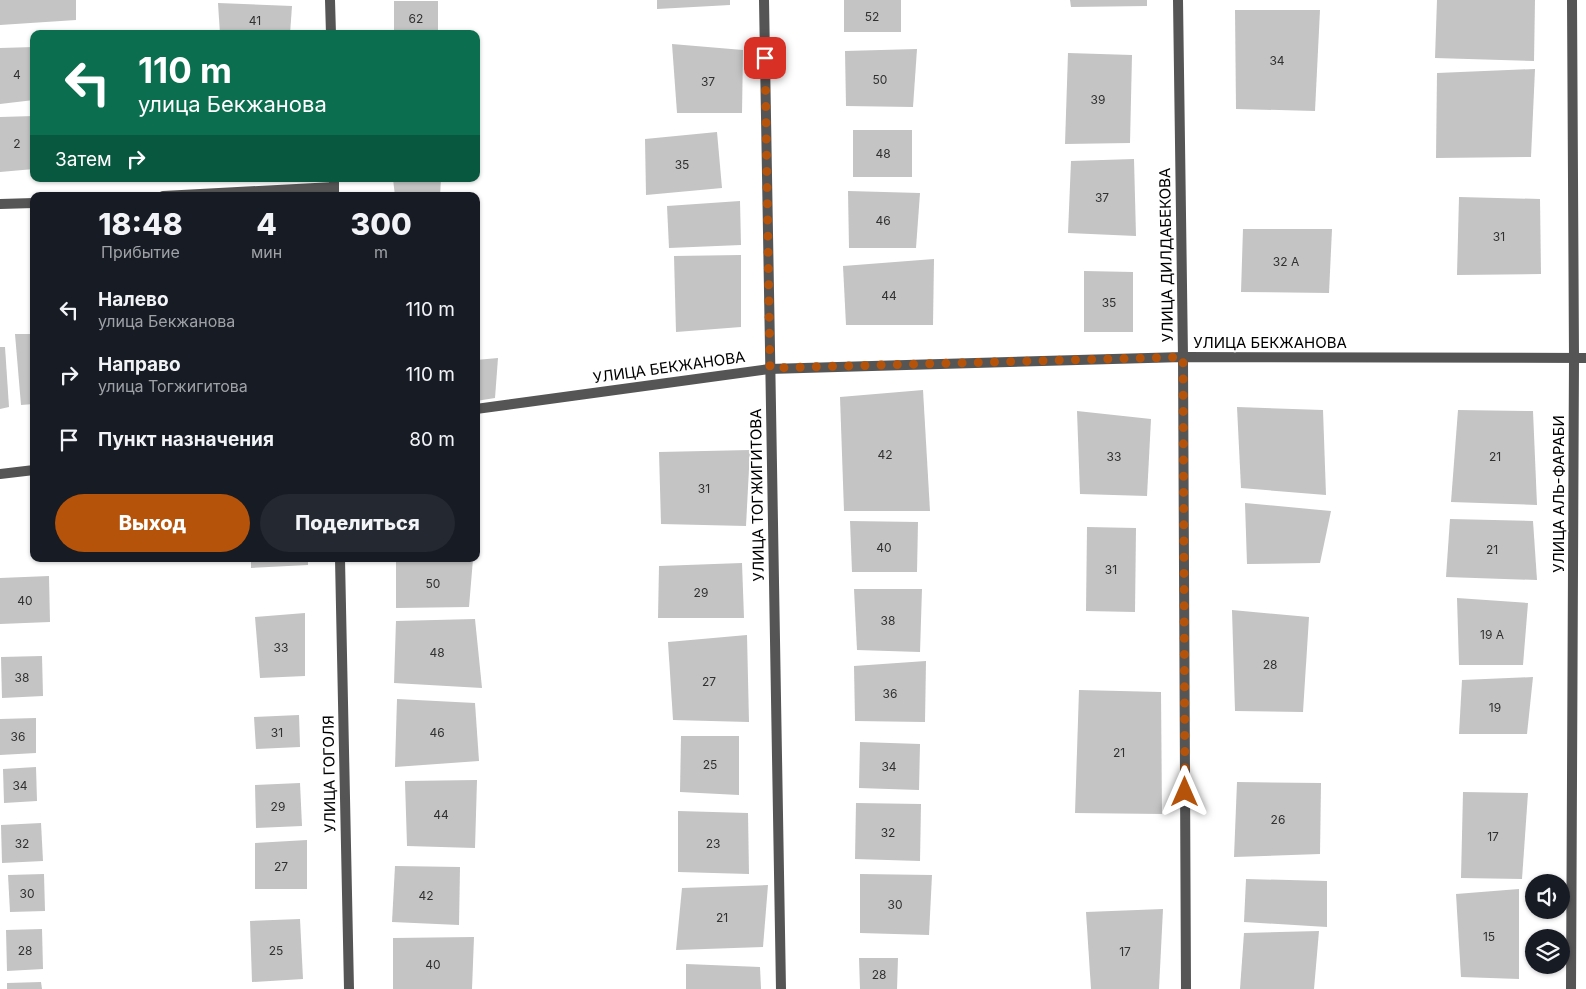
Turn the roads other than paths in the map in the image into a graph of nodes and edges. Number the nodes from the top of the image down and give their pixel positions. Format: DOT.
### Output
graph roads {
  1 [pos="330,0"];
  2 [pos="764,0"];
  3 [pos="1178,0"];
  4 [pos="1572,0"];
  5 [pos="331,30"];
  6 [pos="334,188"];
  7 [pos="248,192"];
  8 [pos="30,203"];
  9 [pos="0,204"];
  10 [pos="1183,357"];
  11 [pos="1574,358"];
  12 [pos="1586,358"];
  13 [pos="770,368"];
  14 [pos="480,408"];
  15 [pos="30,470"];
  16 [pos="0,474"];
  17 [pos="340,562"];
  18 [pos="349,989"];
  19 [pos="781,989"];
  20 [pos="1186,989"];
  21 [pos="1571,989"];
  1 -- 5 [label="street"];
  2 -- 13 [label="street, УЛИЦА ТОГЖИГИТОВА"];
  3 -- 10 [label="street, УЛИЦА ДИЛДАБЕКОВА"];
  4 -- 11 [label="street, УЛИЦА АЛЬ-ФАРАБИ"];
  6 -- 7 [label="street"];
  8 -- 9 [label="street"];
  10 -- 11 [label="street, УЛИЦА БЕКЖАНОВА"];
  10 -- 13 [label="street, УЛИЦА БЕКЖАНОВА"];
  10 -- 20 [label="street, УЛИЦА ДИЛДАБЕКОВА"];
  11 -- 12 [label="street, УЛИЦА БЕКЖАНОВА"];
  11 -- 21 [label="street, УЛИЦА АЛЬ-ФАРАБИ"];
  13 -- 14 [label="street, УЛИЦА БЕКЖАНОВА"];
  13 -- 19 [label="street, УЛИЦА ТОГЖИГИТОВА"];
  15 -- 16 [label="street"];
  17 -- 18 [label="street, УЛИЦА ГОГОЛЯ"];
}
